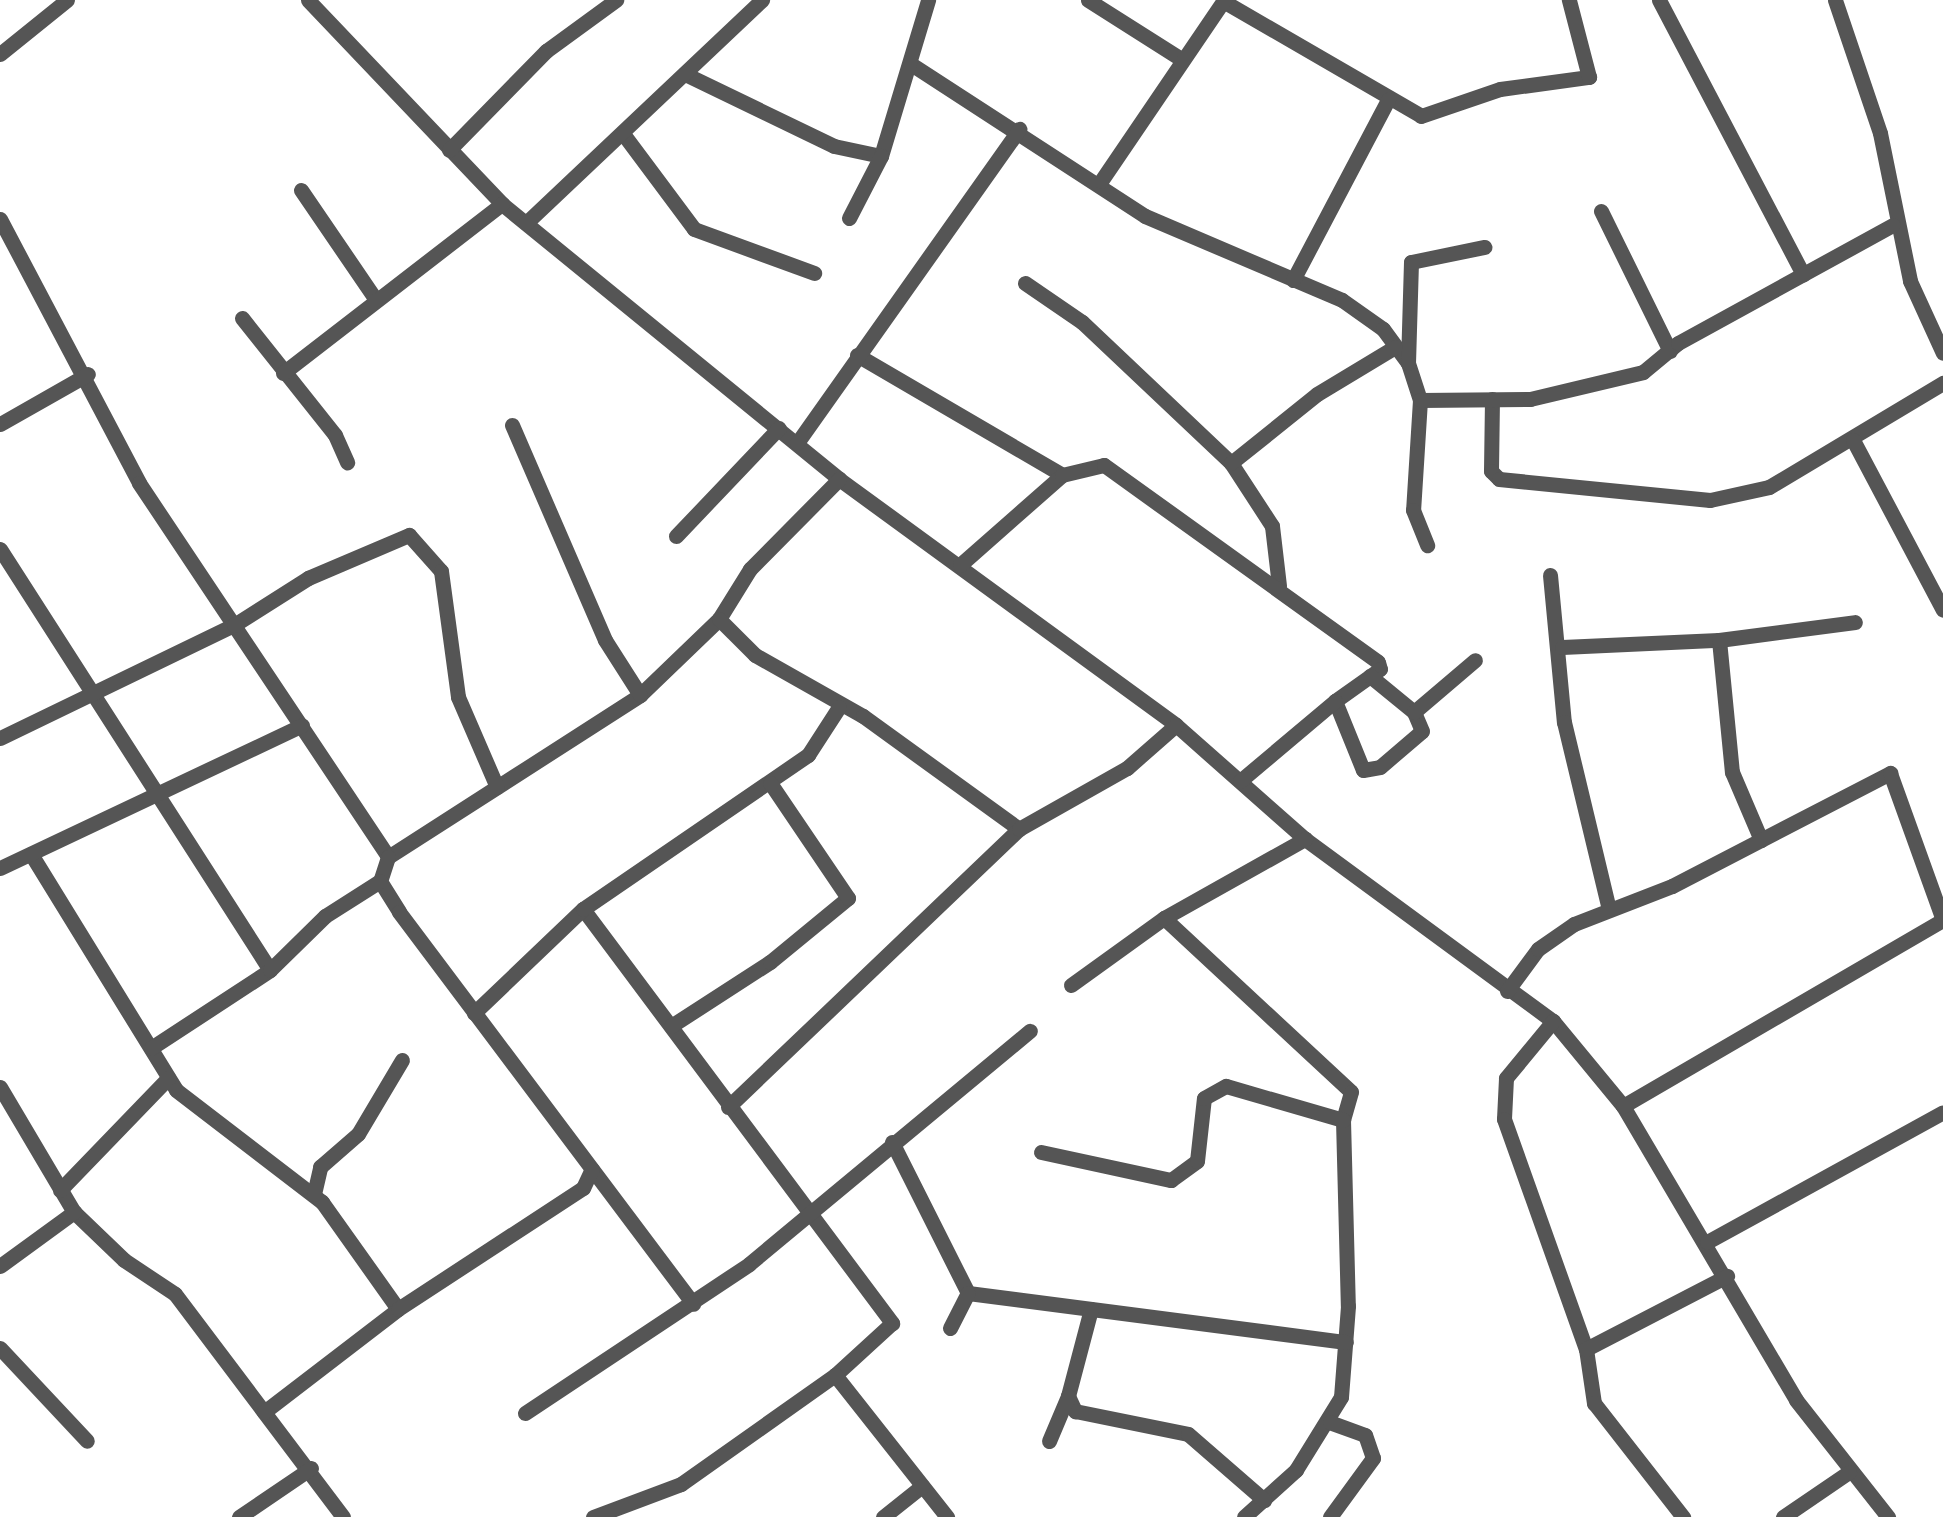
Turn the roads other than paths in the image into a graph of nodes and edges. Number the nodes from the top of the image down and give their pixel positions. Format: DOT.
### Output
graph roads {
  1 [pos="68,0"];
  2 [pos="308,0"];
  3 [pos="616,0"];
  4 [pos="762,0"];
  5 [pos="928,0"];
  6 [pos="1088,0"];
  7 [pos="1569,0"];
  8 [pos="1659,0"];
  9 [pos="1835,0"];
  10 [pos="1223,1"];
  11 [pos="2,47"];
  12 [pos="1180,58"];
  13 [pos="914,66"];
  14 [pos="684,74"];
  15 [pos="1388,100"];
  16 [pos="1019,129"];
  17 [pos="624,135"];
  18 [pos="449,150"];
  19 [pos="881,156"];
  20 [pos="1101,181"];
  21 [pos="301,190"];
  22 [pos="502,204"];
  23 [pos="1601,211"];
  24 [pos="0,218"];
  25 [pos="849,218"];
  26 [pos="526,223"];
  27 [pos="1894,225"];
  28 [pos="1484,247"];
  29 [pos="814,273"];
  30 [pos="1803,274"];
  31 [pos="1293,280"];
  32 [pos="1026,283"];
  33 [pos="376,300"];
  34 [pos="1410,316"];
  35 [pos="242,318"];
  36 [pos="1392,341"];
  37 [pos="1670,351"];
  38 [pos="1943,353"];
  39 [pos="857,355"];
  40 [pos="1408,363"];
  41 [pos="284,373"];
  42 [pos="88,374"];
  43 [pos="1943,383"];
  44 [pos="1492,399"];
  45 [pos="1420,400"];
  46 [pos="0,424"];
  47 [pos="512,425"];
  48 [pos="778,428"];
  49 [pos="1852,440"];
  50 [pos="796,443"];
  51 [pos="347,462"];
  52 [pos="1231,463"];
  53 [pos="1062,475"];
  54 [pos="839,479"];
  55 [pos="676,536"];
  56 [pos="1428,545"];
  57 [pos="0,549"];
  58 [pos="960,565"];
  59 [pos="1550,576"];
  60 [pos="1280,586"];
  61 [pos="1943,610"];
  62 [pos="719,620"];
  63 [pos="1854,622"];
  64 [pos="234,625"];
  65 [pos="1719,640"];
  66 [pos="1562,646"];
  67 [pos="1475,660"];
  68 [pos="1370,676"];
  69 [pos="640,695"];
  70 [pos="90,696"];
  71 [pos="1335,701"];
  72 [pos="839,707"];
  73 [pos="1414,712"];
  74 [pos="302,724"];
  75 [pos="1176,724"];
  76 [pos="0,738"];
  77 [pos="1240,781"];
  78 [pos="770,783"];
  79 [pos="497,787"];
  80 [pos="160,794"];
  81 [pos="1019,829"];
  82 [pos="1305,839"];
  83 [pos="1760,840"];
  84 [pos="31,854"];
  85 [pos="388,857"];
  86 [pos="0,868"];
  87 [pos="380,881"];
  88 [pos="584,909"];
  89 [pos="1609,909"];
  90 [pos="1164,918"];
  91 [pos="1943,920"];
  92 [pos="270,970"];
  93 [pos="1071,986"];
  94 [pos="1507,991"];
  95 [pos="474,1013"];
  96 [pos="1553,1021"];
  97 [pos="671,1026"];
  98 [pos="1030,1031"];
  99 [pos="150,1048"];
  100 [pos="402,1060"];
  101 [pos="168,1078"];
  102 [pos="0,1087"];
  103 [pos="1624,1106"];
  104 [pos="728,1107"];
  105 [pos="1943,1112"];
  106 [pos="1343,1120"];
  107 [pos="892,1142"];
  108 [pos="1041,1152"];
  109 [pos="592,1169"];
  110 [pos="583,1188"];
  111 [pos="60,1190"];
  112 [pos="610,1190"];
  113 [pos="314,1194"];
  114 [pos="74,1212"];
  115 [pos="804,1214"];
  116 [pos="1708,1242"];
  117 [pos="0,1266"];
  118 [pos="1726,1276"];
  119 [pos="968,1293"];
  120 [pos="693,1304"];
  121 [pos="398,1309"];
  122 [pos="1091,1309"];
  123 [pos="950,1328"];
  124 [pos="1346,1342"];
  125 [pos="0,1348"];
  126 [pos="1586,1349"];
  127 [pos="835,1375"];
  128 [pos="1068,1396"];
  129 [pos="264,1412"];
  130 [pos="525,1413"];
  131 [pos="1330,1422"];
  132 [pos="1049,1440"];
  133 [pos="87,1441"];
  134 [pos="311,1468"];
  135 [pos="1849,1472"];
  136 [pos="922,1486"];
  137 [pos="1254,1511"];
  138 [pos="615,1515"];
  139 [pos="239,1517"];
  140 [pos="343,1517"];
  141 [pos="592,1517"];
  142 [pos="883,1517"];
  143 [pos="948,1517"];
  144 [pos="1330,1517"];
  145 [pos="1683,1517"];
  146 [pos="1784,1517"];
  147 [pos="1888,1517"];
  1 -- 11 [label="street"];
  2 -- 18 [label="street"];
  3 -- 18 [label="street"];
  4 -- 14 [label="street"];
  5 -- 13 [label="street"];
  6 -- 12 [label="street"];
  7 -- 15 [label="street"];
  8 -- 30 [label="street"];
  9 -- 27 [label="street"];
  10 -- 12 [label="street"];
  10 -- 15 [label="street"];
  12 -- 20 [label="street"];
  13 -- 16 [label="street"];
  13 -- 19 [label="street"];
  14 -- 17 [label="street"];
  14 -- 19 [label="street"];
  15 -- 31 [label="street"];
  16 -- 20 [label="street"];
  16 -- 39 [label="street"];
  17 -- 26 [label="street"];
  17 -- 29 [label="street"];
  18 -- 22 [label="street"];
  19 -- 25 [label="street"];
  20 -- 31 [label="street"];
  21 -- 33 [label="street"];
  22 -- 26 [label="street"];
  22 -- 33 [label="street"];
  23 -- 37 [label="street"];
  24 -- 42 [label="street"];
  26 -- 48 [label="street"];
  27 -- 30 [label="street"];
  27 -- 38 [label="street"];
  28 -- 34 [label="street"];
  30 -- 37 [label="street"];
  31 -- 36 [label="street"];
  32 -- 52 [label="street"];
  33 -- 41 [label="street"];
  34 -- 36 [label="street"];
  34 -- 40 [label="street"];
  35 -- 41 [label="street"];
  36 -- 40 [label="street"];
  36 -- 52 [label="street"];
  37 -- 44 [label="street"];
  39 -- 50 [label="street"];
  39 -- 53 [label="street"];
  40 -- 45 [label="street"];
  41 -- 51 [label="street"];
  42 -- 46 [label="street"];
  42 -- 64 [label="street"];
  43 -- 49 [label="street"];
  44 -- 45 [label="street"];
  44 -- 49 [label="street"];
  45 -- 56 [label="street"];
  47 -- 69 [label="street"];
  48 -- 50 [label="street"];
  48 -- 55 [label="street"];
  49 -- 61 [label="street"];
  50 -- 54 [label="street"];
  52 -- 60 [label="street"];
  53 -- 58 [label="street"];
  53 -- 60 [label="street"];
  54 -- 58 [label="street"];
  54 -- 62 [label="street"];
  57 -- 70 [label="street"];
  58 -- 75 [label="street"];
  59 -- 66 [label="street"];
  60 -- 68 [label="street"];
  62 -- 69 [label="street"];
  62 -- 72 [label="street"];
  63 -- 65 [label="street"];
  64 -- 70 [label="street"];
  64 -- 74 [label="street"];
  64 -- 79 [label="street"];
  65 -- 66 [label="street"];
  65 -- 83 [label="street"];
  66 -- 89 [label="street"];
  67 -- 73 [label="street"];
  68 -- 71 [label="street"];
  68 -- 73 [label="street"];
  69 -- 79 [label="street"];
  70 -- 76 [label="street"];
  70 -- 80 [label="street"];
  71 -- 73 [label="street"];
  71 -- 77 [label="street"];
  72 -- 78 [label="street"];
  72 -- 81 [label="street"];
  74 -- 80 [label="street"];
  74 -- 85 [label="street"];
  75 -- 77 [label="street"];
  75 -- 81 [label="street"];
  77 -- 82 [label="street"];
  78 -- 88 [label="street"];
  78 -- 97 [label="street"];
  79 -- 85 [label="street"];
  80 -- 84 [label="street"];
  80 -- 92 [label="street"];
  81 -- 104 [label="street"];
  82 -- 90 [label="street"];
  82 -- 94 [label="street"];
  83 -- 89 [label="street"];
  83 -- 91 [label="street"];
  84 -- 86 [label="street"];
  84 -- 99 [label="street"];
  85 -- 87 [label="street"];
  87 -- 92 [label="street"];
  87 -- 95 [label="street"];
  88 -- 95 [label="street"];
  88 -- 97 [label="street"];
  89 -- 94 [label="street"];
  90 -- 93 [label="street"];
  90 -- 106 [label="street"];
  91 -- 103 [label="street"];
  92 -- 99 [label="street"];
  94 -- 96 [label="street"];
  95 -- 109 [label="street"];
  96 -- 103 [label="street"];
  96 -- 126 [label="street"];
  97 -- 104 [label="street"];
  98 -- 107 [label="street"];
  99 -- 101 [label="street"];
  100 -- 113 [label="street"];
  101 -- 111 [label="street"];
  101 -- 113 [label="street"];
  102 -- 111 [label="street"];
  103 -- 116 [label="street"];
  104 -- 115 [label="street"];
  105 -- 116 [label="street"];
  106 -- 108 [label="street"];
  106 -- 124 [label="street"];
  107 -- 115 [label="street"];
  107 -- 119 [label="street"];
  109 -- 110 [label="street"];
  109 -- 112 [label="street"];
  110 -- 112 [label="street"];
  110 -- 121 [label="street"];
  111 -- 114 [label="street"];
  112 -- 120 [label="street"];
  113 -- 121 [label="street"];
  114 -- 117 [label="street"];
  114 -- 129 [label="street"];
  115 -- 120 [label="street"];
  115 -- 127 [label="street"];
  116 -- 118 [label="street"];
  118 -- 126 [label="street"];
  118 -- 135 [label="street"];
  119 -- 122 [label="street"];
  119 -- 123 [label="street"];
  120 -- 130 [label="street"];
  121 -- 129 [label="street"];
  122 -- 124 [label="street"];
  122 -- 128 [label="street"];
  124 -- 131 [label="street"];
  125 -- 133 [label="street"];
  126 -- 145 [label="street"];
  127 -- 136 [label="street"];
  127 -- 138 [label="street"];
  128 -- 132 [label="street"];
  128 -- 137 [label="street"];
  129 -- 134 [label="street"];
  131 -- 137 [label="street"];
  131 -- 144 [label="street"];
  134 -- 139 [label="street"];
  134 -- 140 [label="street"];
  135 -- 146 [label="street"];
  135 -- 147 [label="street"];
  136 -- 142 [label="street"];
  136 -- 143 [label="street"];
  138 -- 141 [label="street"];
}
